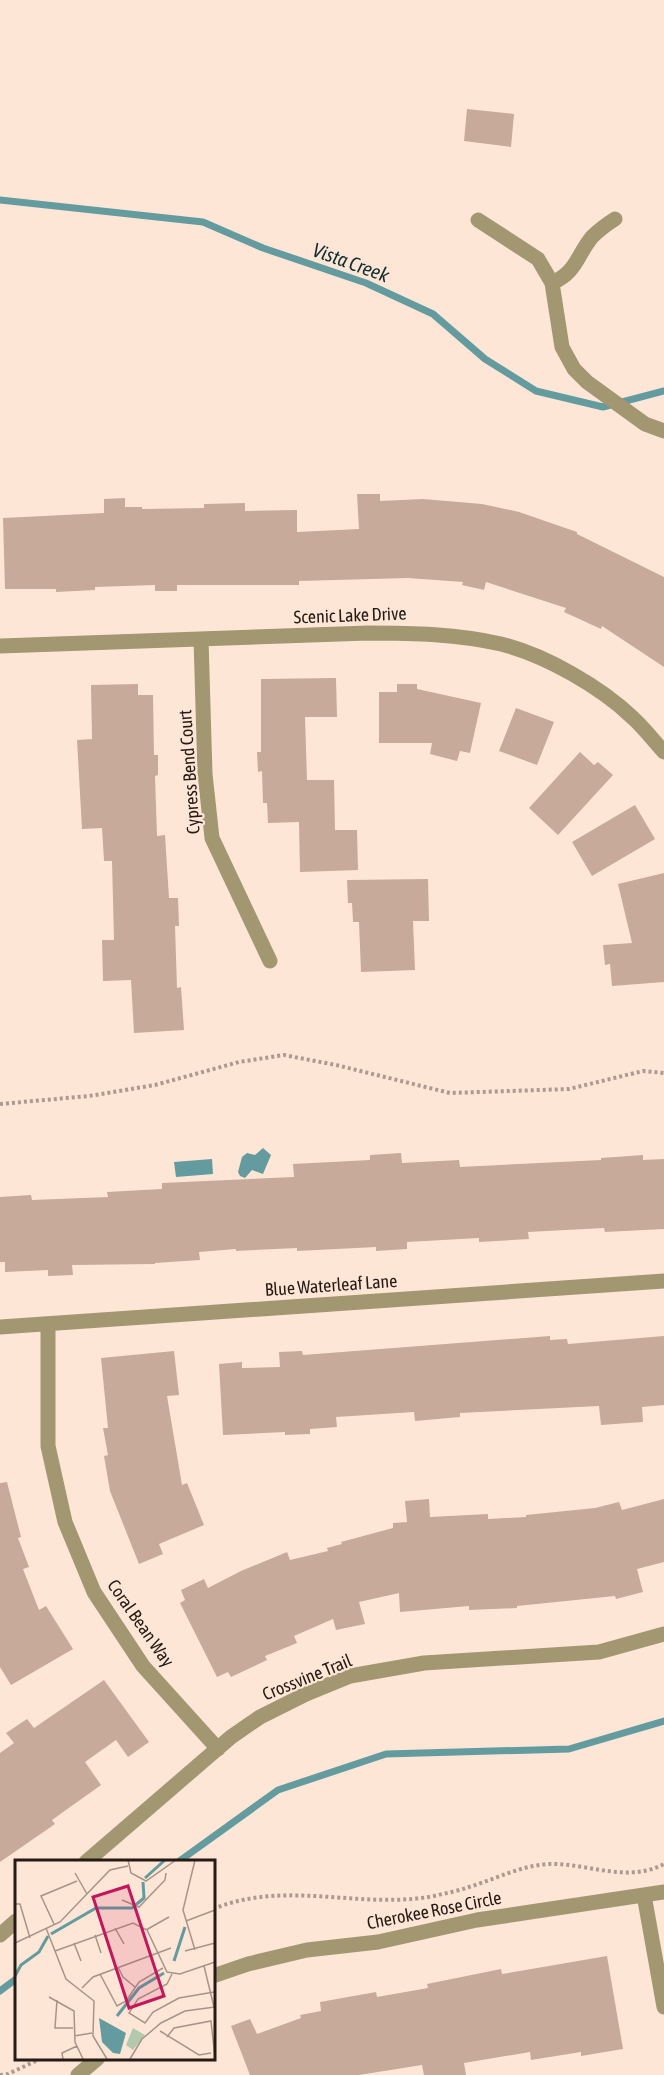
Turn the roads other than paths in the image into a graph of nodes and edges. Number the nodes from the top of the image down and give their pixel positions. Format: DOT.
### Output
graph roads {
  1 [pos="615,219"];
  2 [pos="478,220"];
  3 [pos="552,283"];
  4 [pos="664,431"];
  5 [pos="201,639"];
  6 [pos="0,646"];
  7 [pos="664,752"];
  8 [pos="270,961"];
  9 [pos="664,1281"];
  10 [pos="48,1324"];
  11 [pos="0,1327"];
  12 [pos="664,1635"];
  13 [pos="218,1749"];
  14 [pos="88,1860"];
  15 [pos="664,1892"];
  16 [pos="644,1895"];
  17 [pos="15,1922"];
  18 [pos="0,1935"];
  19 [pos="214,1976"];
  20 [pos="664,2007"];
  21 [pos="96,2060"];
  22 [pos="78,2075"];
  1 -- 3 [label="street"];
  2 -- 3 [label="street"];
  3 -- 4 [label="street"];
  5 -- 6 [label="street, Scenic Lake Drive"];
  5 -- 7 [label="street, Scenic Lake Drive"];
  5 -- 8 [label="street, Cypress Bend Court"];
  9 -- 10 [label="street, Blue Waterleaf Lane"];
  10 -- 11 [label="street, Blue Waterleaf Lane"];
  10 -- 13 [label="street, Coral Bean Way"];
  12 -- 13 [label="street, Crossvine Trail"];
  13 -- 14 [label="street, Crossvine Trail"];
  15 -- 16 [label="street, Cherokee Rose Circle"];
  16 -- 19 [label="street, Cherokee Rose Circle"];
  16 -- 20 [label="street"];
  17 -- 18 [label="street"];
  21 -- 22 [label="street"];
}
